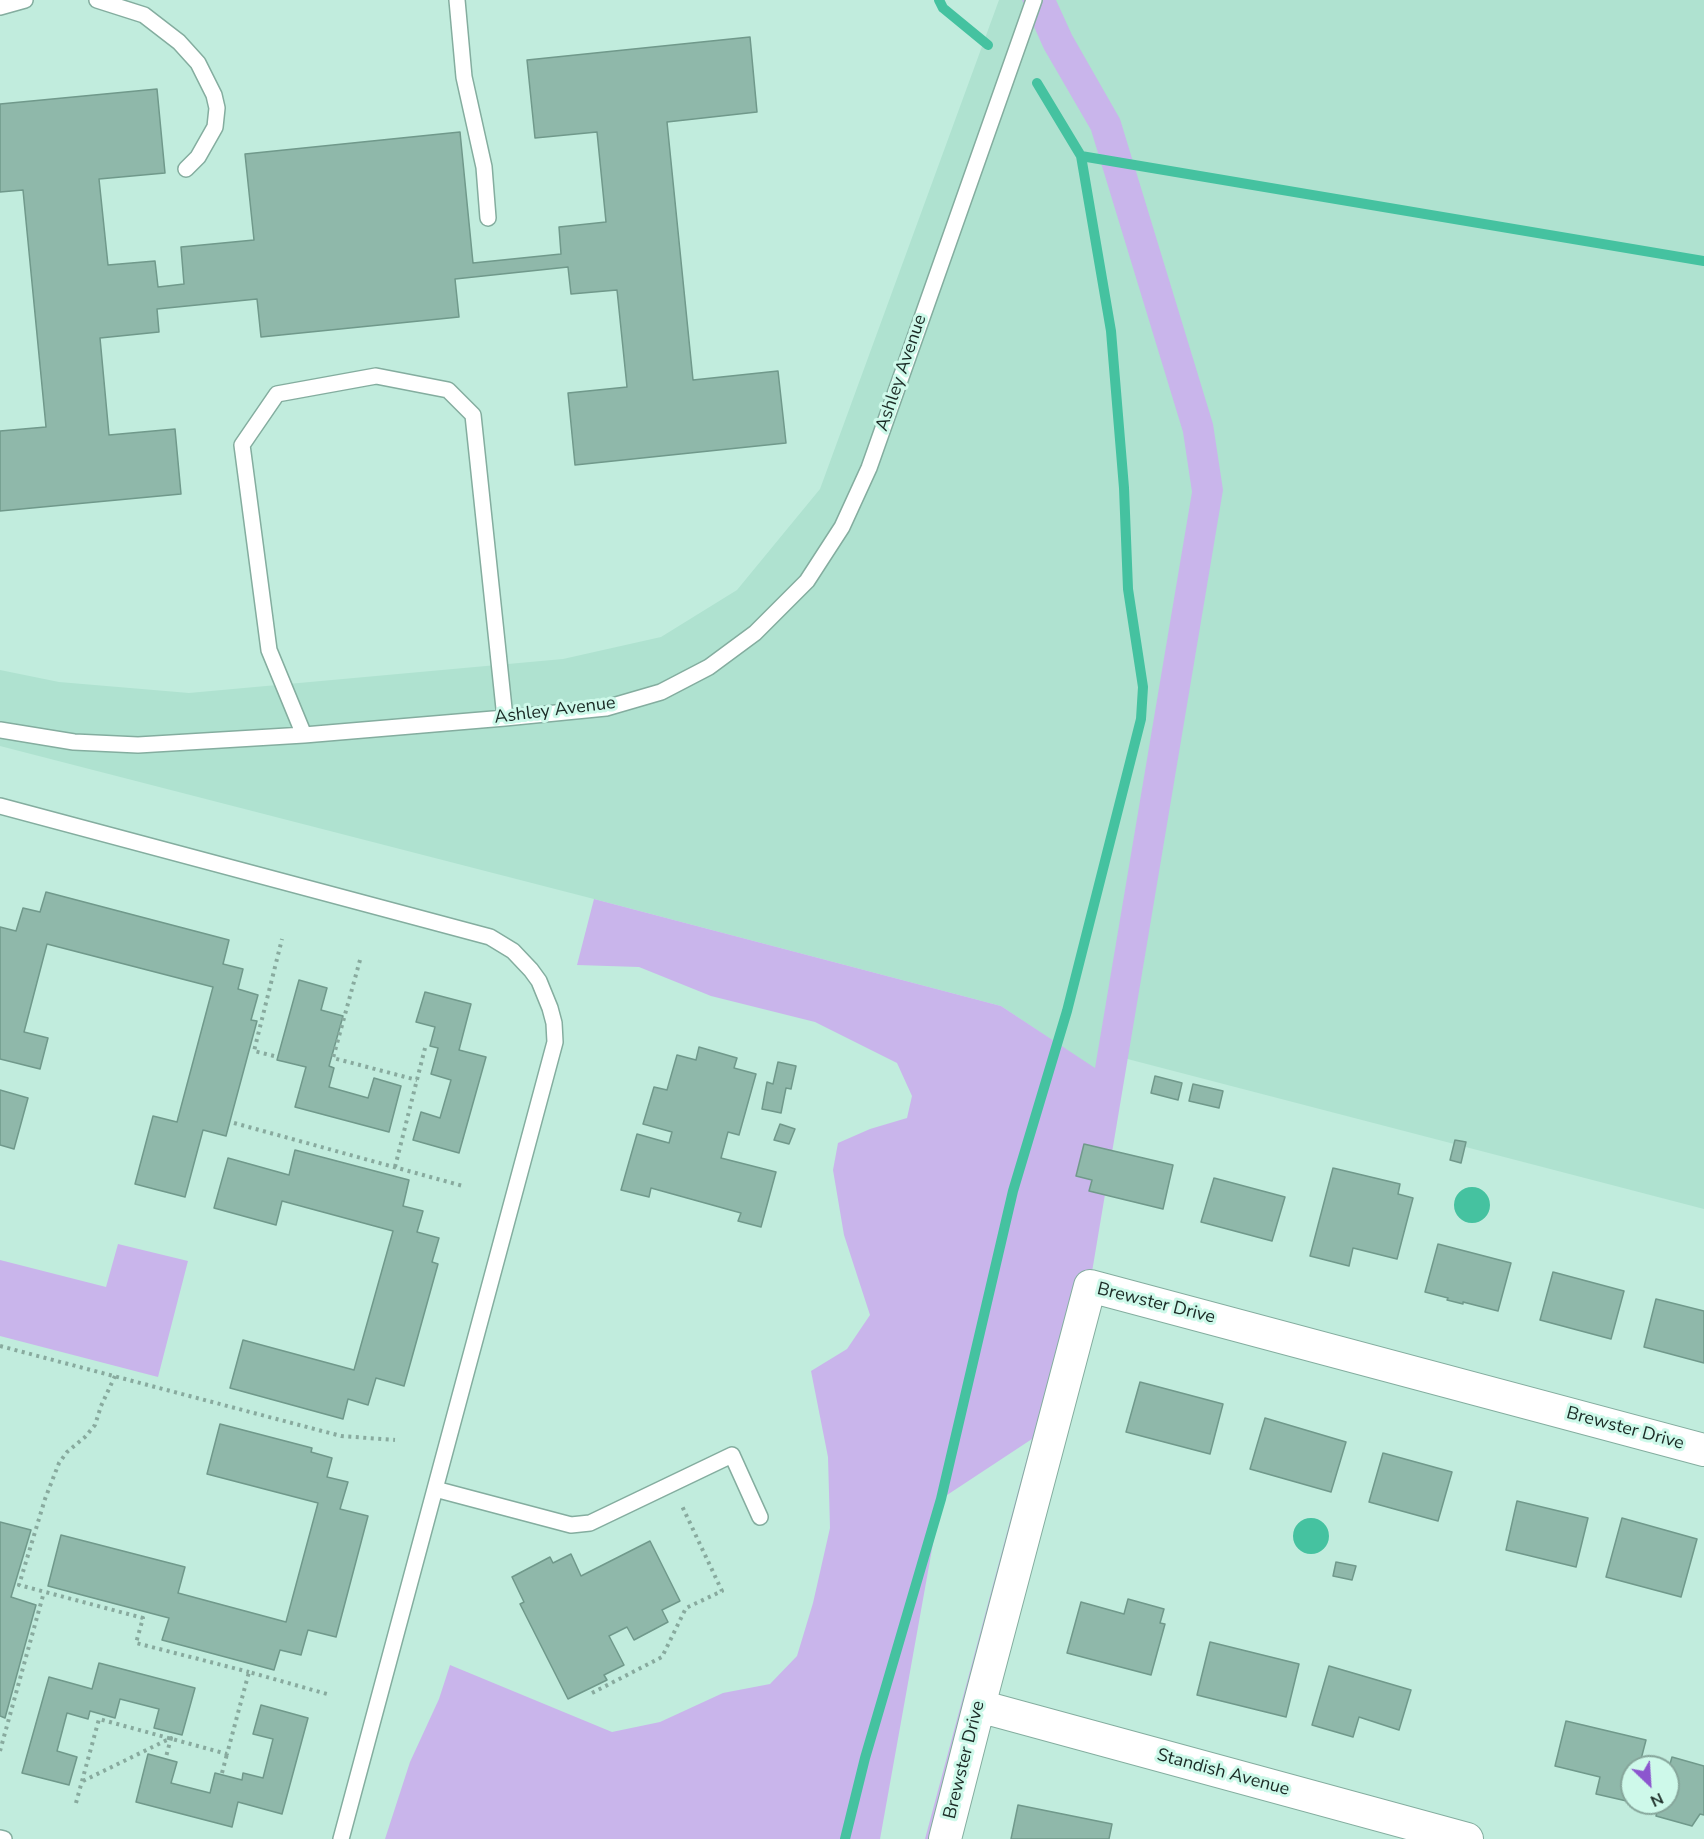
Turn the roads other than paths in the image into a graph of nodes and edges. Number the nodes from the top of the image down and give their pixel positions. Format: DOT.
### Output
graph roads {
  1 [pos="25,0"];
  2 [pos="97,0"];
  3 [pos="456,0"];
  4 [pos="1034,0"];
  5 [pos="0,7"];
  6 [pos="186,169"];
  7 [pos="488,218"];
  8 [pos="505,718"];
  9 [pos="0,730"];
  10 [pos="304,735"];
  11 [pos="0,806"];
  12 [pos="1704,1450"];
  13 [pos="435,1489"];
  14 [pos="760,1517"];
  15 [pos="979,1706"];
  16 [pos="341,1839"];
  17 [pos="945,1839"];
  18 [pos="1467,1839"];
  1 -- 5 [label="lane"];
  2 -- 6 [label="lane"];
  3 -- 7 [label="lane"];
  4 -- 8 [label="lane, Ashley Avenue"];
  8 -- 10 [label="lane, Ashley Avenue"];
  8 -- 10 [label="lane"];
  9 -- 10 [label="lane, Ashley Avenue"];
  11 -- 13 [label="lane"];
  12 -- 15 [label="street, Brewster Drive"];
  13 -- 14 [label="lane"];
  13 -- 16 [label="lane"];
  15 -- 17 [label="street, Brewster Drive"];
  15 -- 18 [label="street, Standish Avenue"];
}
